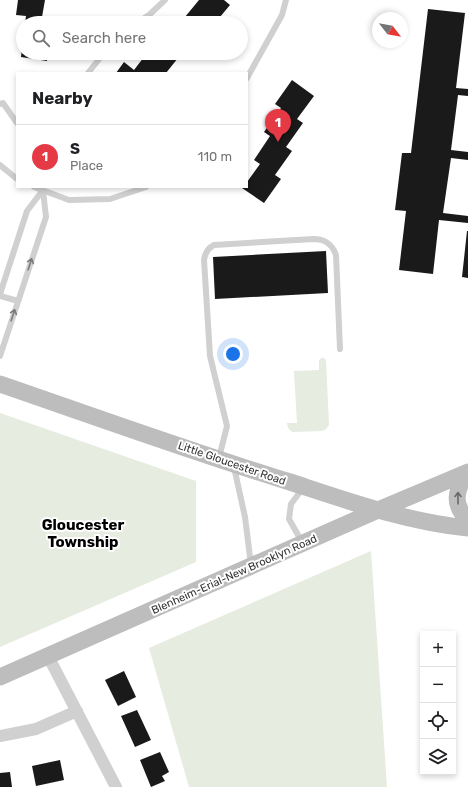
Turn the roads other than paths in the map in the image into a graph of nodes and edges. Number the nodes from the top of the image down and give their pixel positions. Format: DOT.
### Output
graph roads {
  1 [pos="165,0"];
  2 [pos="286,0"];
  3 [pos="148,16"];
  4 [pos="98,60"];
  5 [pos="89,72"];
  6 [pos="248,76"];
  7 [pos="0,104"];
  8 [pos="16,122"];
  9 [pos="0,165"];
  10 [pos="16,178"];
  11 [pos="143,188"];
  12 [pos="44,189"];
  13 [pos="0,295"];
  14 [pos="18,301"];
  15 [pos="340,349"];
  16 [pos="0,356"];
  17 [pos="0,384"];
  18 [pos="226,461"];
  19 [pos="467,473"];
  20 [pos="304,487"];
  21 [pos="378,510"];
  22 [pos="468,520"];
  23 [pos="468,528"];
  24 [pos="303,543"];
  25 [pos="251,566"];
  26 [pos="48,656"];
  27 [pos="0,677"];
  28 [pos="77,712"];
  29 [pos="0,736"];
  30 [pos="116,787"];
  1 -- 3 [label="lane"];
  2 -- 6 [label="lane"];
  4 -- 5 [label="lane"];
  7 -- 8 [label="lane"];
  9 -- 10 [label="lane"];
  11 -- 12 [label="lane"];
  12 -- 13 [label="lane"];
  14 -- 12 [label="lane, one-way"];
  13 -- 14 [label="lane"];
  16 -- 14 [label="lane, one-way"];
  15 -- 18 [label="lane"];
  17 -- 18 [label="street, Little Gloucester Road"];
  18 -- 20 [label="street, Little Gloucester Road"];
  18 -- 25 [label="lane"];
  19 -- 21 [label="street, Blenheim-Erial-New Brooklyn Road"];
  22 -- 19 [label="street, one-way"];
  20 -- 21 [label="street, Little Gloucester Road"];
  20 -- 24 [label="lane"];
  21 -- 23 [label="street, Little Gloucester Road"];
  21 -- 24 [label="street, Blenheim-Erial-New Brooklyn Road"];
  24 -- 25 [label="street, Blenheim-Erial-New Brooklyn Road"];
  25 -- 26 [label="street, Blenheim-Erial-New Brooklyn Road"];
  26 -- 27 [label="street, Blenheim-Erial-New Brooklyn Road"];
  26 -- 28 [label="street"];
  28 -- 29 [label="street"];
  28 -- 30 [label="street"];
}
